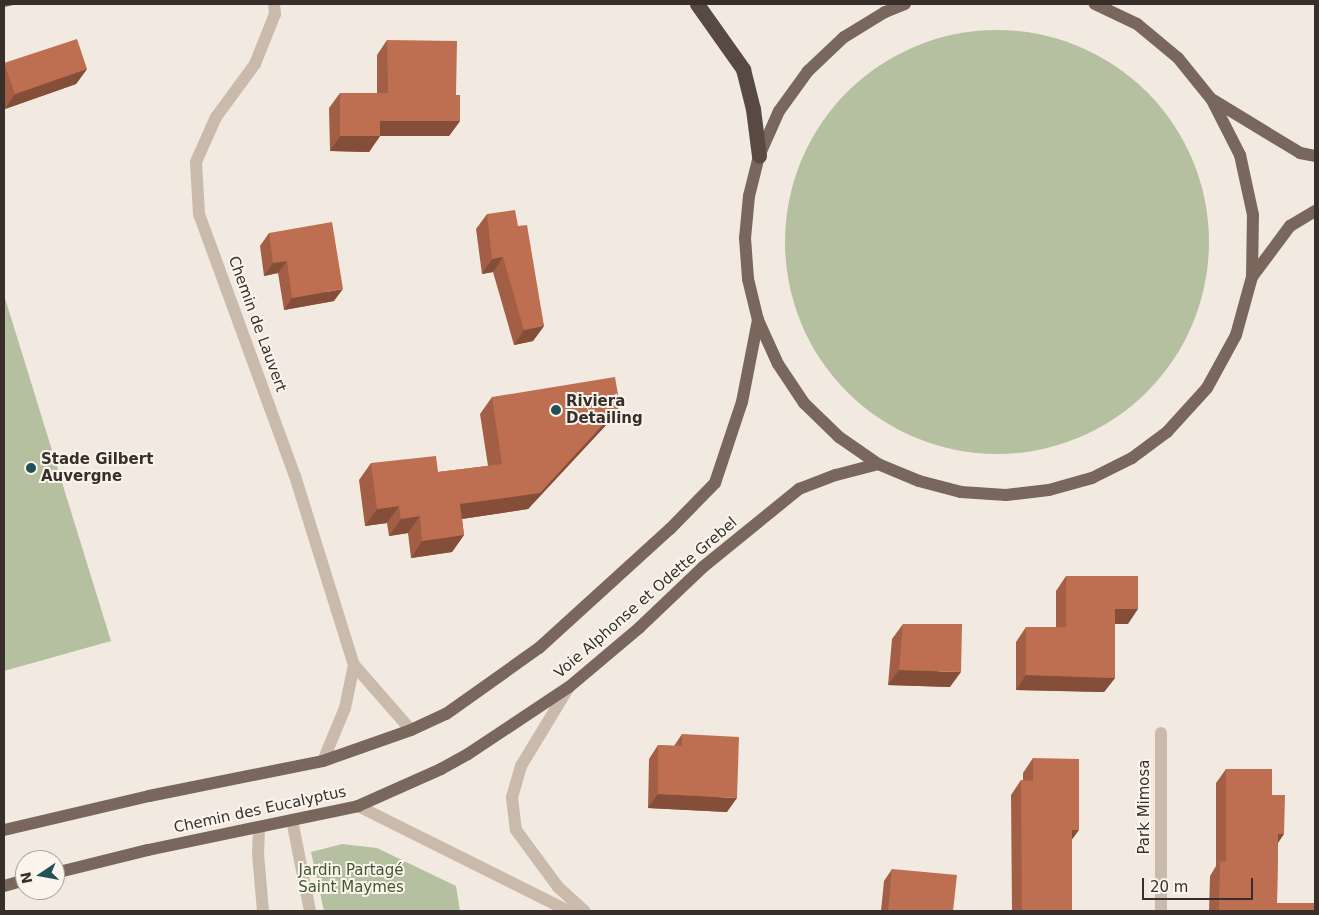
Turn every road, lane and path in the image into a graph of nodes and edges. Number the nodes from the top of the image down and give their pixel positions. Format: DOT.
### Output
graph roads {
  1 [pos="274,4"];
  2 [pos="697,4"];
  3 [pos="905,4"];
  4 [pos="1095,4"];
  5 [pos="1212,100"];
  6 [pos="759,156"];
  7 [pos="1315,156"];
  8 [pos="1315,211"];
  9 [pos="1252,277"];
  10 [pos="758,320"];
  11 [pos="878,464"];
  12 [pos="354,665"];
  13 [pos="569,687"];
  14 [pos="411,730"];
  15 [pos="1161,733"];
  16 [pos="323,761"];
  17 [pos="358,806"];
  18 [pos="292,820"];
  19 [pos="259,827"];
  20 [pos="4,830"];
  21 [pos="65,871"];
  22 [pos="263,911"];
  23 [pos="310,911"];
  24 [pos="569,911"];
  25 [pos="585,911"];
  26 [pos="1161,911"];
  1 -- 12 [label="street, Chemin de Lauvert"];
  2 -- 6 [label="highway"];
  3 -- 6 [label="main road"];
  4 -- 5 [label="main road"];
  5 -- 7 [label="main road"];
  5 -- 9 [label="main road"];
  6 -- 10 [label="main road"];
  8 -- 9 [label="main road"];
  9 -- 11 [label="main road"];
  10 -- 11 [label="main road"];
  10 -- 14 [label="main road"];
  11 -- 13 [label="main road, Voie Alphonse et Odette Grebel"];
  12 -- 14 [label="street, Chemin de Lauvert"];
  12 -- 16 [label="street, Chemin de Lauvert"];
  13 -- 17 [label="main road, Voie Alphonse et Odette Grebel"];
  13 -- 25 [label="street"];
  14 -- 16 [label="main road"];
  15 -- 26 [label="street, Park Mimosa"];
  16 -- 20 [label="main road"];
  17 -- 18 [label="main road, Chemin des Eucalyptus"];
  17 -- 24 [label="street, Chemin des Eucalyptus"];
  18 -- 19 [label="main road, Chemin des Eucalyptus"];
  18 -- 23 [label="street"];
  19 -- 21 [label="main road, Chemin des Eucalyptus"];
  19 -- 22 [label="street"];
}
